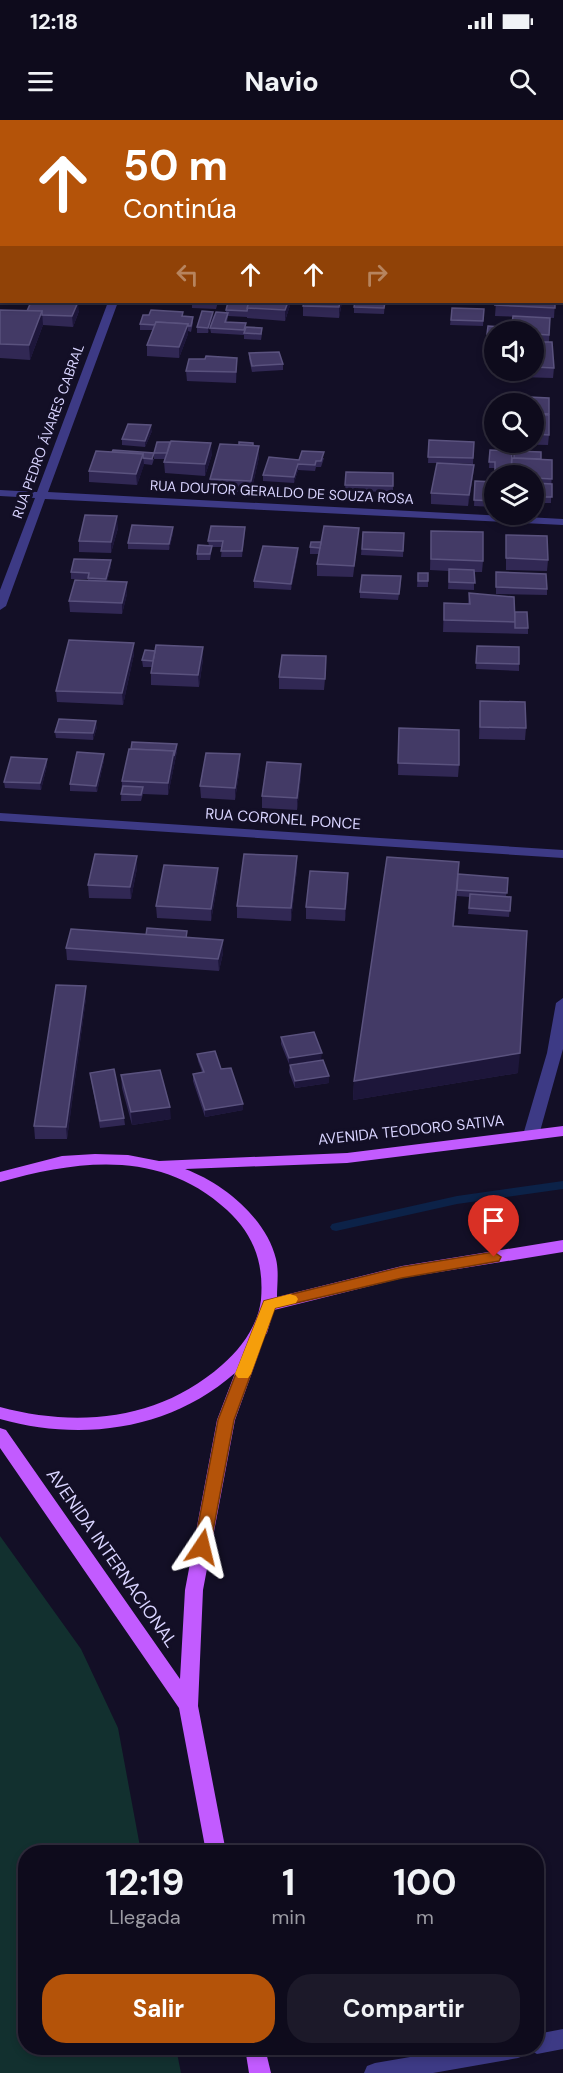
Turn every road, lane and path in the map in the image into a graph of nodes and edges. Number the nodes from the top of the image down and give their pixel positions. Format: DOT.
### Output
graph roads {
  1 [pos="113,303"];
  2 [pos="0,493"];
  3 [pos="40,495"];
  4 [pos="563,522"];
  5 [pos="0,606"];
  6 [pos="0,817"];
  7 [pos="563,854"];
  8 [pos="563,1003"];
  9 [pos="562,1036"];
  10 [pos="563,1131"];
  11 [pos="531,1135"];
  12 [pos="154,1165"];
  13 [pos="0,1177"];
  14 [pos="563,1246"];
  15 [pos="269,1305"];
  16 [pos="258,1336"];
  17 [pos="0,1413"];
  18 [pos="0,1435"];
  19 [pos="188,1706"];
  20 [pos="215,1845"];
  21 [pos="563,2039"];
  22 [pos="544,2043"];
  23 [pos="256,2055"];
  24 [pos="478,2055"];
  25 [pos="260,2073"];
  26 [pos="375,2073"];
  1 -- 3 [label="street, RUA PEDRO ÁVARES CABRAL"];
  2 -- 3 [label="street, RUA DOUTOR GERALDO DE SOUZA ROSA"];
  3 -- 4 [label="street, RUA DOUTOR GERALDO DE SOUZA ROSA"];
  3 -- 5 [label="street, RUA PEDRO ÁVARES CABRAL"];
  6 -- 7 [label="street, RUA CORONEL PONCE"];
  8 -- 9 [label="street"];
  9 -- 11 [label="street"];
  10 -- 11 [label="main road, AVENIDA TEODORO SATIVA"];
  11 -- 12 [label="main road, AVENIDA TEODORO SATIVA"];
  12 -- 13 [label="main road"];
  12 -- 15 [label="main road, AVENIDA INTERNACIONAL"];
  14 -- 15 [label="main road"];
  15 -- 16 [label="main road, AVENIDA INTERNACIONAL"];
  16 -- 17 [label="main road"];
  16 -- 19 [label="main road, AVENIDA INTERNACIONAL"];
  18 -- 19 [label="main road, AVENIDA INTERNACIONAL"];
  19 -- 20 [label="main road, AVENIDA INTERNACIONAL"];
  21 -- 22 [label="street"];
  23 -- 25 [label="main road"];
  24 -- 26 [label="street"];
}
